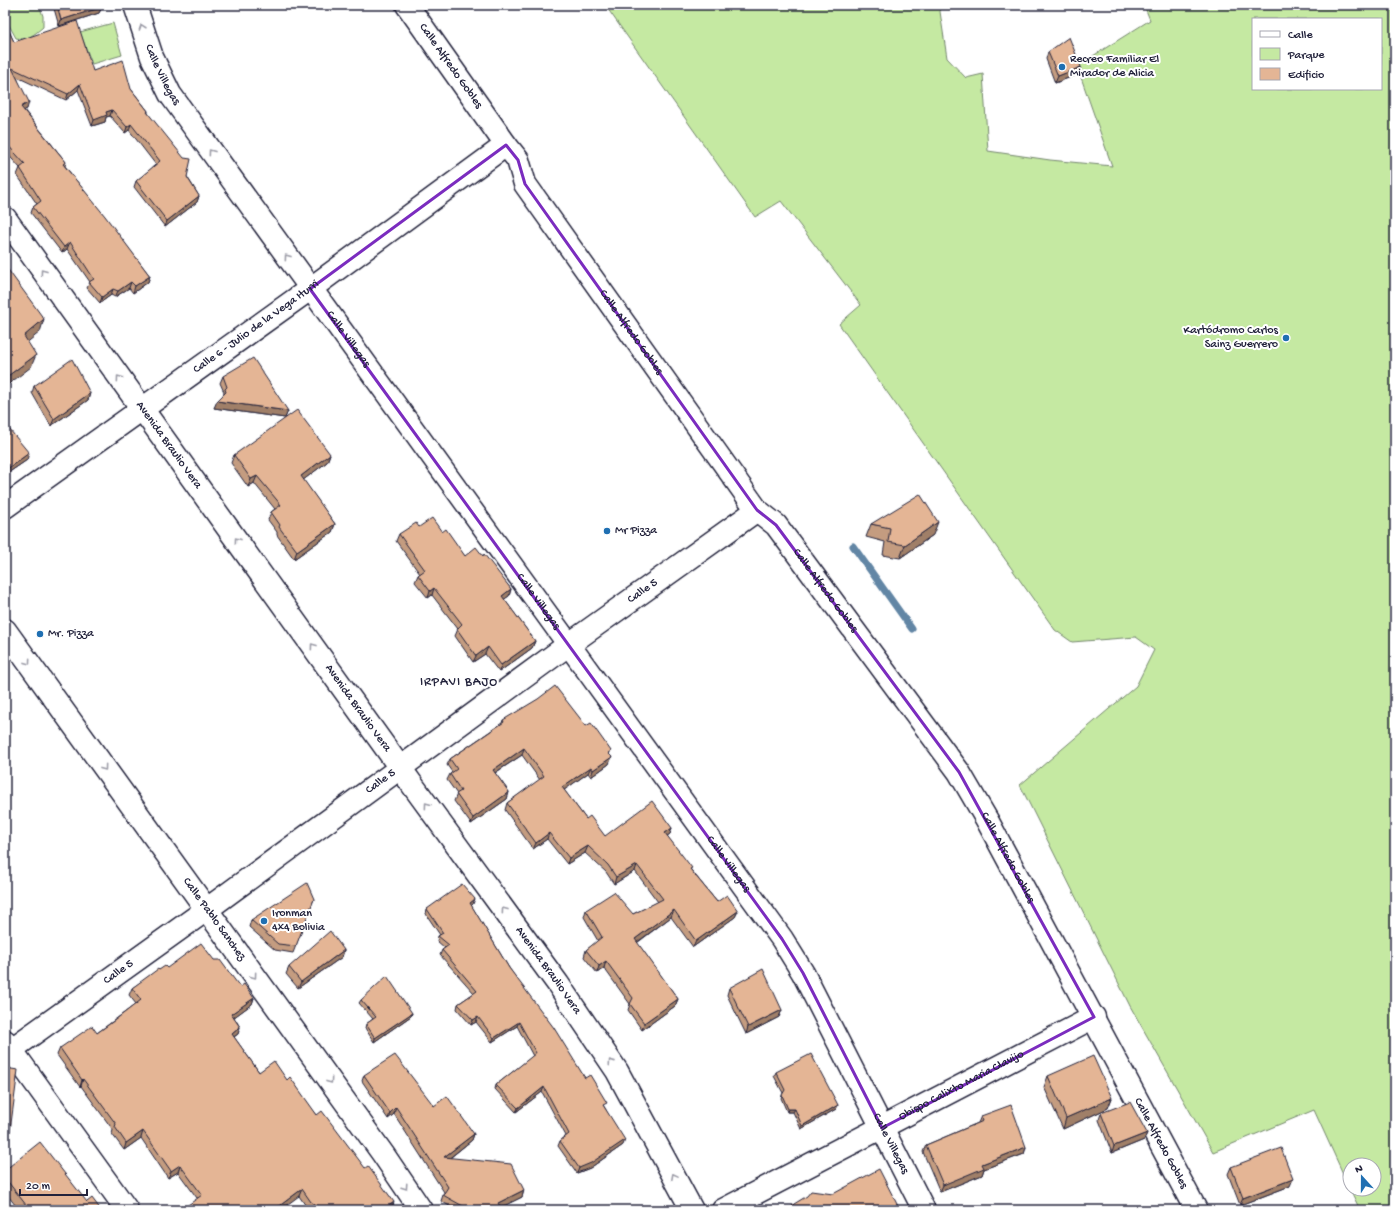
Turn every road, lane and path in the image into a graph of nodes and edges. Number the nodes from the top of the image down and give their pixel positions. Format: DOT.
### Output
graph roads {
  1 [pos="135,5"];
  2 [pos="407,5"];
  3 [pos="506,145"];
  4 [pos="5,218"];
  5 [pos="310,289"];
  6 [pos="142,409"];
  7 [pos="5,507"];
  8 [pos="757,510"];
  9 [pos="5,630"];
  10 [pos="568,646"];
  11 [pos="401,768"];
  12 [pos="206,910"];
  13 [pos="1094,1017"];
  14 [pos="7,1048"];
  15 [pos="882,1128"];
  16 [pos="127,1210"];
  17 [pos="421,1210"];
  18 [pos="692,1210"];
  19 [pos="723,1210"];
  20 [pos="924,1210"];
  21 [pos="1196,1210"];
  5 -- 1 [label="street, Calle Villegas, one-way"];
  2 -- 3 [label="street, Calle Alfredo Gobles"];
  3 -- 5 [label="street, Calle 6 - Julio de la Vega Iturri"];
  3 -- 8 [label="street, Calle Alfredo Gobles"];
  6 -- 4 [label="street, Avenida Braulio Vera, one-way"];
  5 -- 6 [label="street, Calle 6 - Julio de la Vega Iturri"];
  5 -- 10 [label="street, Calle Villegas"];
  6 -- 7 [label="street, Calle 6 - Julio de la Vega Iturri"];
  11 -- 6 [label="street, Avenida Braulio Vera, one-way"];
  8 -- 10 [label="street, Calle 5"];
  8 -- 13 [label="street, Calle Alfredo Gobles"];
  9 -- 12 [label="street, Calle Pablo Sanchez, one-way"];
  10 -- 11 [label="street, Calle 5"];
  10 -- 15 [label="street, Calle Villegas"];
  11 -- 12 [label="street, Calle 5"];
  18 -- 11 [label="street, Avenida Braulio Vera, one-way"];
  12 -- 14 [label="street, Calle 5"];
  12 -- 17 [label="street, Calle Pablo Sanchez, one-way"];
  13 -- 15 [label="street, Obispo Calixto Maria Clavijo"];
  13 -- 21 [label="street, Calle Alfredo Gobles"];
  14 -- 16 [label="street"];
  15 -- 19 [label="street, Obispo Calixto Maria Clavijo"];
  15 -- 20 [label="street, Calle Villegas"];
}
